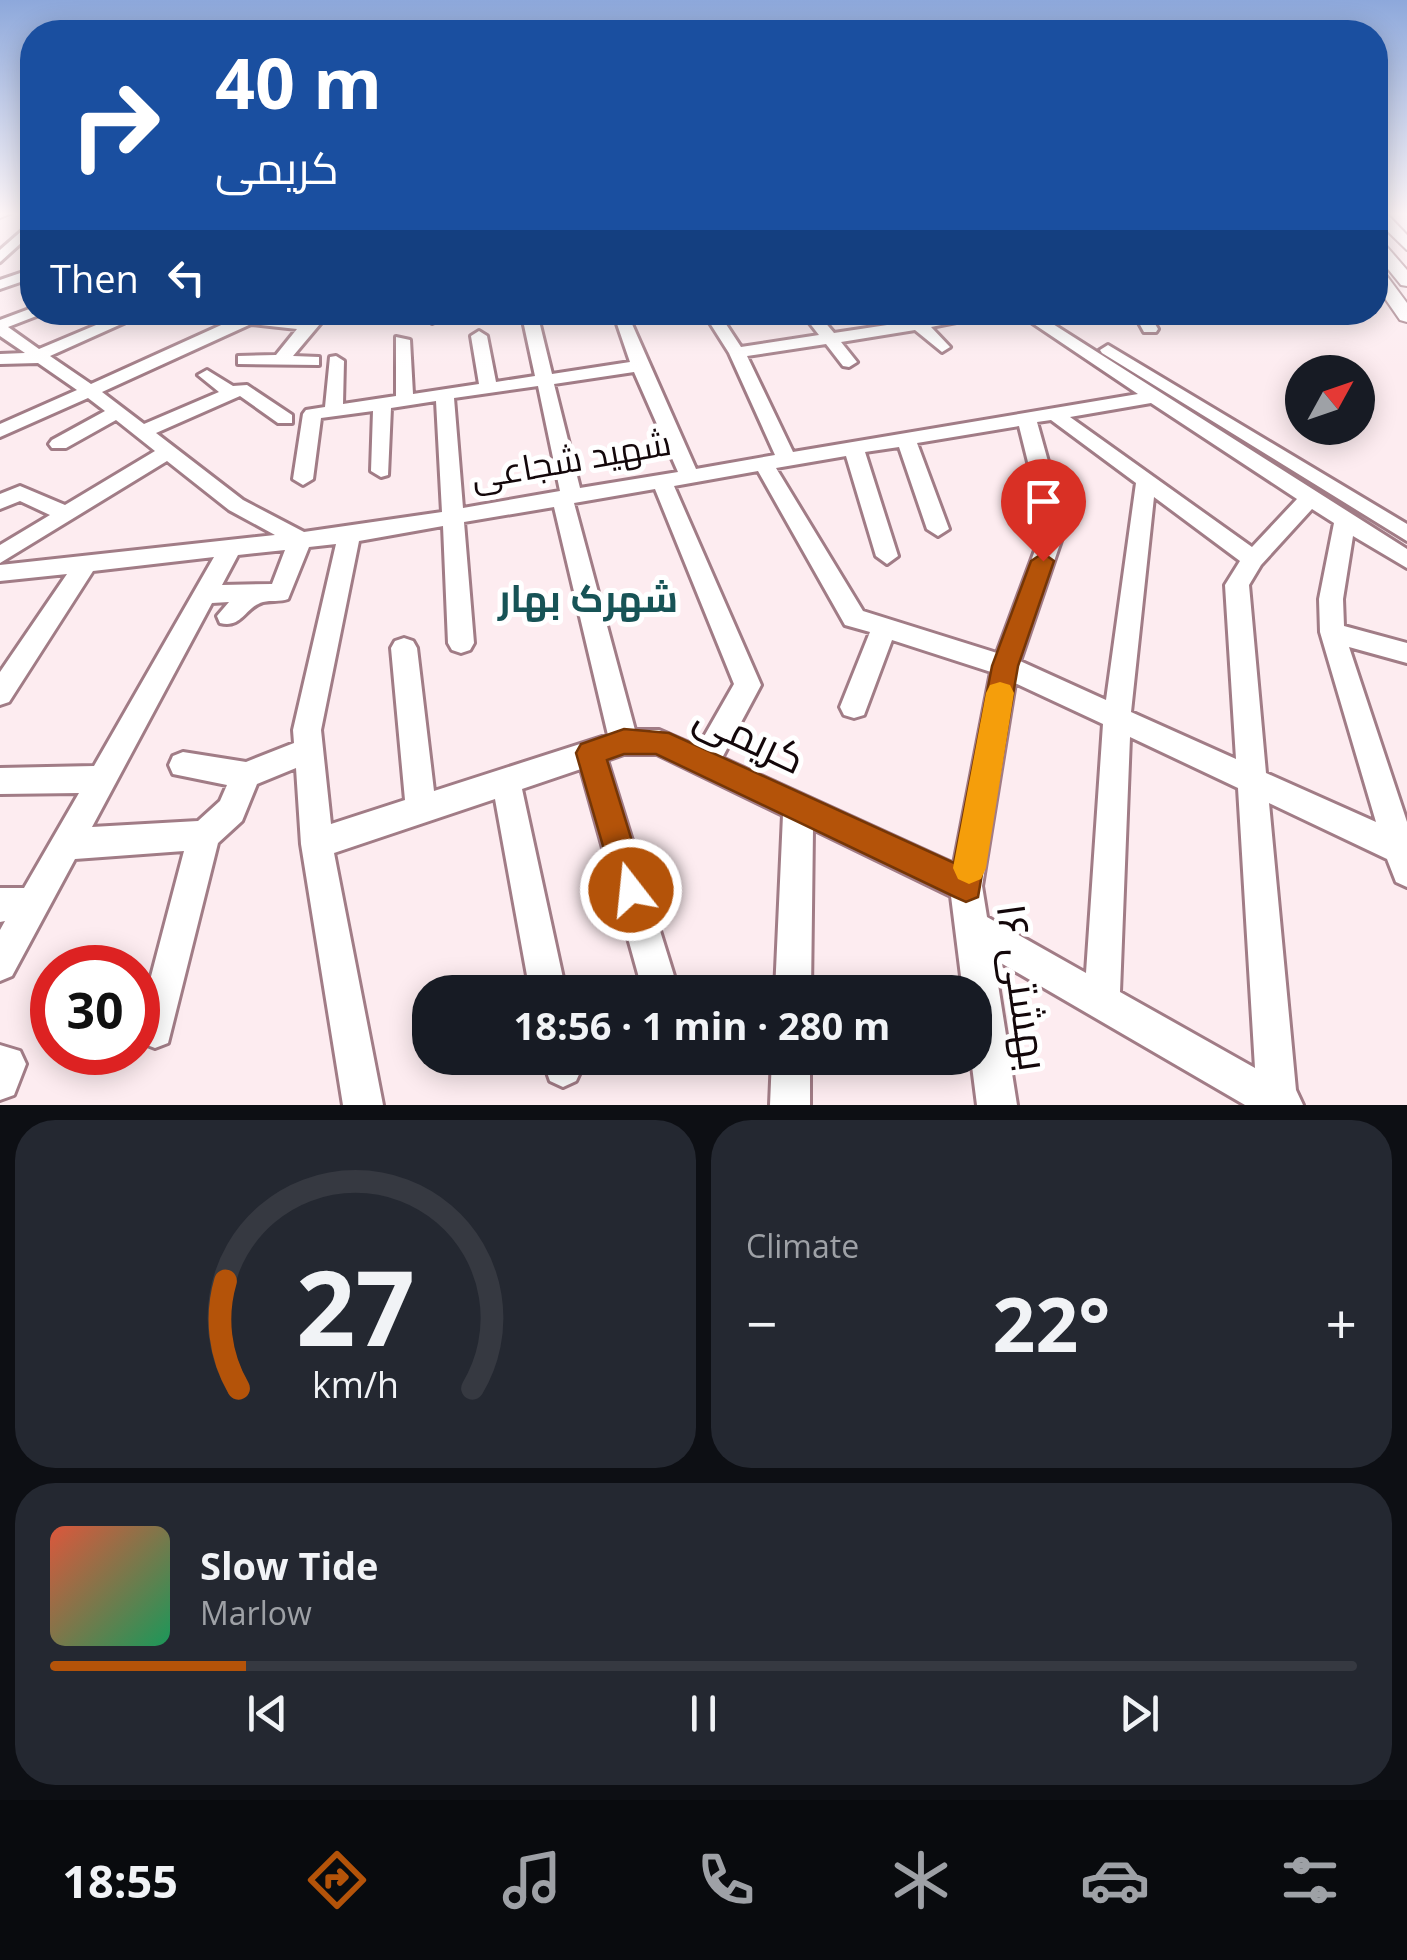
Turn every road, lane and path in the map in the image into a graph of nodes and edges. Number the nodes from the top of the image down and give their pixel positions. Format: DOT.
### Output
graph roads {
  1 [pos="1388,290"];
  2 [pos="1407,316"];
  3 [pos="111,325"];
  4 [pos="238,325"];
  5 [pos="307,325"];
  6 [pos="533,325"];
  7 [pos="625,325"];
  8 [pos="719,325"];
  9 [pos="820,325"];
  10 [pos="885,325"];
  11 [pos="919,325"];
  12 [pos="1043,325"];
  13 [pos="1067,325"];
  14 [pos="1148,325"];
  15 [pos="0,327"];
  16 [pos="1150,329"];
  17 [pos="479,336"];
  18 [pos="297,339"];
  19 [pos="831,339"];
  20 [pos="321,340"];
  21 [pos="402,340"];
  22 [pos="942,347"];
  23 [pos="178,352"];
  24 [pos="737,353"];
  25 [pos="38,357"];
  26 [pos="0,359"];
  27 [pos="244,360"];
  28 [pos="281,360"];
  29 [pos="314,361"];
  30 [pos="336,361"];
  31 [pos="848,362"];
  32 [pos="640,366"];
  33 [pos="545,380"];
  34 [pos="488,388"];
  35 [pos="90,391"];
  36 [pos="232,393"];
  37 [pos="445,394"];
  38 [pos="1152,397"];
  39 [pos="405,400"];
  40 [pos="382,404"];
  41 [pos="334,411"];
  42 [pos="117,412"];
  43 [pos="1039,414"];
  44 [pos="285,419"];
  45 [pos="0,431"];
  46 [pos="142,432"];
  47 [pos="905,437"];
  48 [pos="59,444"];
  49 [pos="853,446"];
  50 [pos="168,452"];
  51 [pos="774,460"];
  52 [pos="381,472"];
  53 [pos="690,475"];
  54 [pos="303,480"];
  55 [pos="662,480"];
  56 [pos="1146,481"];
  57 [pos="567,496"];
  58 [pos="1310,498"];
  59 [pos="0,502"];
  60 [pos="66,514"];
  61 [pos="453,516"];
  62 [pos="1346,520"];
  63 [pos="938,529"];
  64 [pos="1407,534"];
  65 [pos="349,535"];
  66 [pos="300,540"];
  67 [pos="231,548"];
  68 [pos="0,554"];
  69 [pos="887,556"];
  70 [pos="1253,559"];
  71 [pos="1407,560"];
  72 [pos="86,563"];
  73 [pos="0,573"];
  74 [pos="205,594"];
  75 [pos="254,594"];
  76 [pos="229,616"];
  77 [pos="884,628"];
  78 [pos="1332,632"];
  79 [pos="461,643"];
  80 [pos="404,648"];
  81 [pos="1407,653"];
  82 [pos="12,659"];
  83 [pos="1005,666"];
  84 [pos="0,694"];
  85 [pos="854,708"];
  86 [pos="1117,718"];
  87 [pos="624,742"];
  88 [pos="308,750"];
  89 [pos="591,753"];
  90 [pos="704,763"];
  91 [pos="183,765"];
  92 [pos="246,775"];
  93 [pos="102,779"];
  94 [pos="0,780"];
  95 [pos="506,781"];
  96 [pos="1252,781"];
  97 [pos="798,807"];
  98 [pos="421,809"];
  99 [pos="204,835"];
  100 [pos="66,844"];
  101 [pos="317,844"];
  102 [pos="1404,860"];
  103 [pos="966,886"];
  104 [pos="17,904"];
  105 [pos="972,928"];
  106 [pos="0,964"];
  107 [pos="545,975"];
  108 [pos="656,975"];
  109 [pos="793,975"];
  110 [pos="1102,1002"];
  111 [pos="160,1010"];
  112 [pos="0,1064"];
  113 [pos="791,1075"];
  114 [pos="0,1081"];
  115 [pos="1280,1103"];
  116 [pos="363,1105"];
  117 [pos="790,1105"];
  118 [pos="997,1105"];
  1 -- 2 [label="main road"];
  3 -- 25 [label="street"];
  4 -- 23 [label="street"];
  5 -- 18 [label="street"];
  6 -- 33 [label="street"];
  7 -- 32 [label="street"];
  8 -- 24 [label="street"];
  9 -- 19 [label="street"];
  10 -- 19 [label="street"];
  11 -- 22 [label="street"];
  12 -- 38 [label="street"];
  13 -- 64 [label="street"];
  14 -- 16 [label="street"];
  15 -- 25 [label="street"];
  17 -- 34 [label="street"];
  18 -- 20 [label="street"];
  18 -- 28 [label="street"];
  19 -- 24 [label="street"];
  19 -- 31 [label="street"];
  21 -- 39 [label="street"];
  23 -- 35 [label="street"];
  23 -- 36 [label="street"];
  24 -- 51 [label="street"];
  25 -- 26 [label="street"];
  25 -- 35 [label="street"];
  27 -- 28 [label="street"];
  28 -- 29 [label="street"];
  30 -- 41 [label="street"];
  32 -- 33 [label="street"];
  32 -- 53 [label="street"];
  33 -- 34 [label="street"];
  33 -- 57 [label="street"];
  34 -- 37 [label="street"];
  35 -- 42 [label="street"];
  35 -- 45 [label="street"];
  36 -- 44 [label="street"];
  36 -- 46 [label="street"];
  37 -- 39 [label="street"];
  37 -- 61 [label="street"];
  38 -- 43 [label="street, شهید شجاعی"];
  38 -- 58 [label="street"];
  39 -- 40 [label="street"];
  40 -- 41 [label="street"];
  40 -- 52 [label="street"];
  41 -- 54 [label="street"];
  42 -- 46 [label="street"];
  42 -- 48 [label="street"];
  43 -- 47 [label="street, شهید شجاعی"];
  43 -- 56 [label="street"];
  43 -- 83 [label="street, ۱۶ بهشتی"];
  46 -- 50 [label="street"];
  47 -- 49 [label="street, شهید شجاعی"];
  47 -- 63 [label="street"];
  49 -- 51 [label="street, شهید شجاعی"];
  49 -- 69 [label="street"];
  50 -- 60 [label="street"];
  50 -- 66 [label="street"];
  51 -- 53 [label="street, شهید شجاعی"];
  51 -- 77 [label="street"];
  53 -- 55 [label="street, شهید شجاعی"];
  55 -- 57 [label="street, شهید شجاعی"];
  55 -- 90 [label="street"];
  56 -- 70 [label="street"];
  56 -- 86 [label="street"];
  57 -- 61 [label="street, شهید شجاعی"];
  57 -- 87 [label="street"];
  58 -- 62 [label="street"];
  58 -- 70 [label="street"];
  59 -- 60 [label="street"];
  60 -- 68 [label="street"];
  61 -- 65 [label="street, شهید شجاعی"];
  61 -- 79 [label="street"];
  62 -- 71 [label="street"];
  62 -- 78 [label="street"];
  65 -- 66 [label="street, شهید شجاعی"];
  65 -- 88 [label="street"];
  66 -- 67 [label="street, شهید شجاعی"];
  66 -- 75 [label="street"];
  67 -- 72 [label="street, شهید شجاعی"];
  67 -- 74 [label="street"];
  70 -- 96 [label="street"];
  72 -- 73 [label="street, شهید شجاعی"];
  72 -- 82 [label="street"];
  74 -- 75 [label="street"];
  74 -- 93 [label="street"];
  75 -- 76 [label="street"];
  77 -- 83 [label="street"];
  77 -- 85 [label="street"];
  78 -- 81 [label="street"];
  78 -- 102 [label="street"];
  80 -- 98 [label="street"];
  82 -- 84 [label="street"];
  83 -- 86 [label="street"];
  83 -- 103 [label="street, ۱۶ بهشتی"];
  86 -- 96 [label="street"];
  86 -- 110 [label="street"];
  87 -- 89 [label="street, کریمی"];
  87 -- 90 [label="street, کریمی"];
  88 -- 92 [label="street"];
  88 -- 101 [label="street"];
  89 -- 95 [label="street, کریمی"];
  89 -- 108 [label="street"];
  90 -- 97 [label="street, کریمی"];
  91 -- 92 [label="street"];
  92 -- 99 [label="street"];
  93 -- 94 [label="street"];
  93 -- 100 [label="street"];
  95 -- 98 [label="street, کریمی"];
  95 -- 107 [label="street"];
  96 -- 102 [label="street"];
  96 -- 115 [label="street"];
  97 -- 103 [label="street, کریمی"];
  97 -- 109 [label="street"];
  98 -- 101 [label="street, کریمی"];
  99 -- 100 [label="street"];
  99 -- 111 [label="street"];
  100 -- 104 [label="street"];
  101 -- 116 [label="street"];
  103 -- 105 [label="street, ۱۶ بهشتی"];
  104 -- 106 [label="street"];
  105 -- 110 [label="street"];
  105 -- 118 [label="street, ۱۶ بهشتی"];
  110 -- 115 [label="street"];
  112 -- 114 [label="street"];
  113 -- 117 [label="street"];
}
